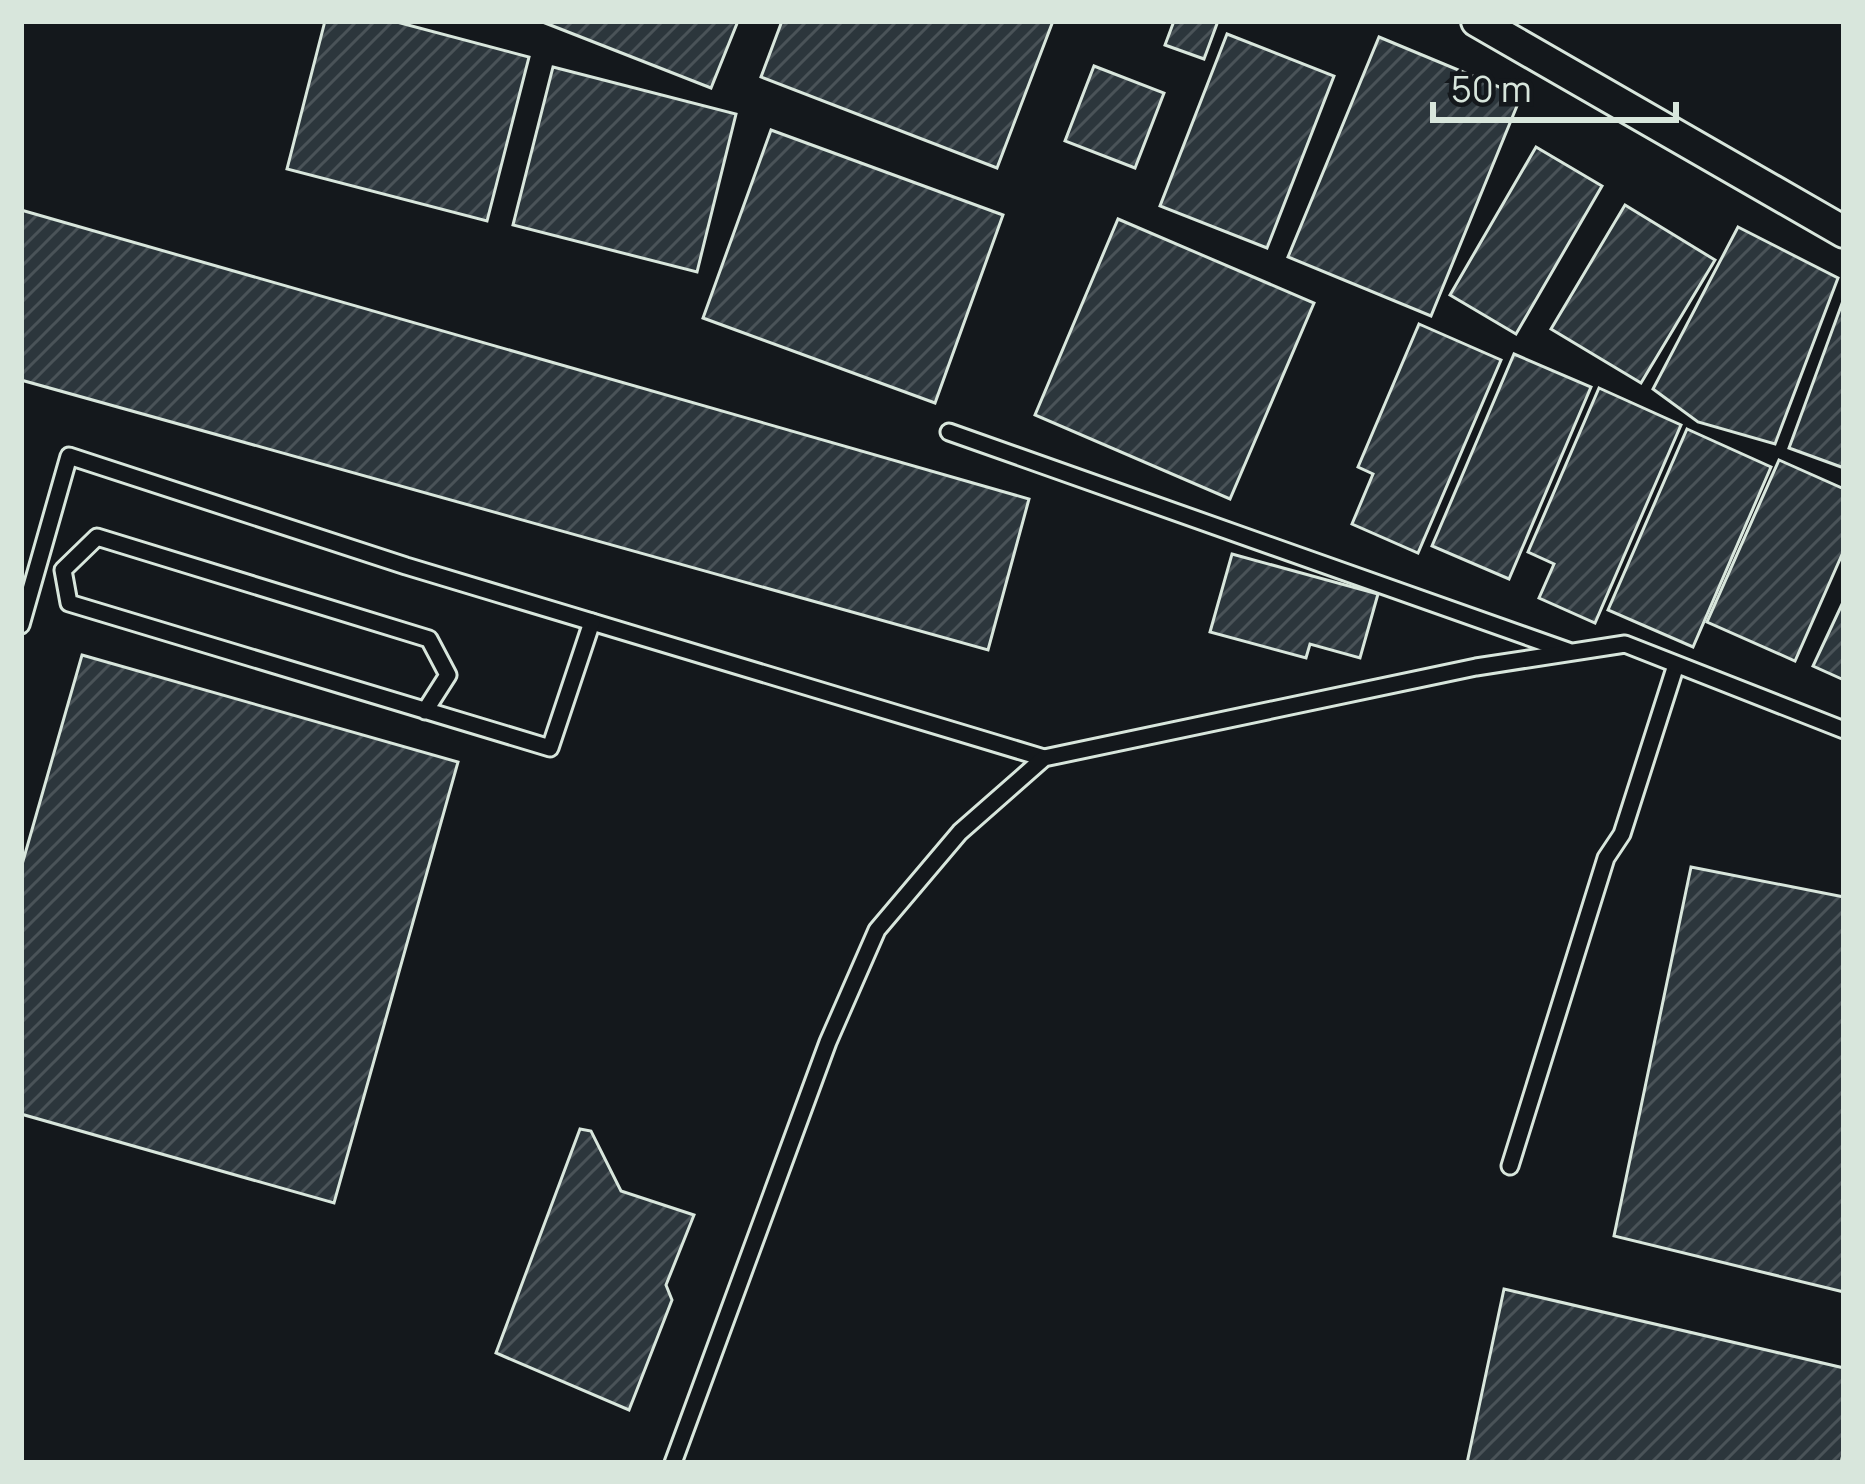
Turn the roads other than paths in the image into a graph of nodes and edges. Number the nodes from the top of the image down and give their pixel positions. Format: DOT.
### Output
graph roads {
  1 [pos="1477,21"];
  2 [pos="1844,232"];
  3 [pos="949,432"];
  4 [pos="592,622"];
  5 [pos="21,625"];
  6 [pos="1573,652"];
  7 [pos="1676,665"];
  8 [pos="425,711"];
  9 [pos="1844,730"];
  10 [pos="1044,758"];
  11 [pos="1510,1166"];
  12 [pos="674,1463"];
  1 -- 2 [label="street"];
  3 -- 6 [label="lane"];
  4 -- 5 [label="lane"];
  4 -- 8 [label="lane"];
  4 -- 10 [label="lane"];
  6 -- 7 [label="lane"];
  6 -- 10 [label="lane"];
  7 -- 9 [label="lane"];
  7 -- 11 [label="lane"];
  8 -- 8 [label="lane"];
  10 -- 12 [label="lane"];
}
